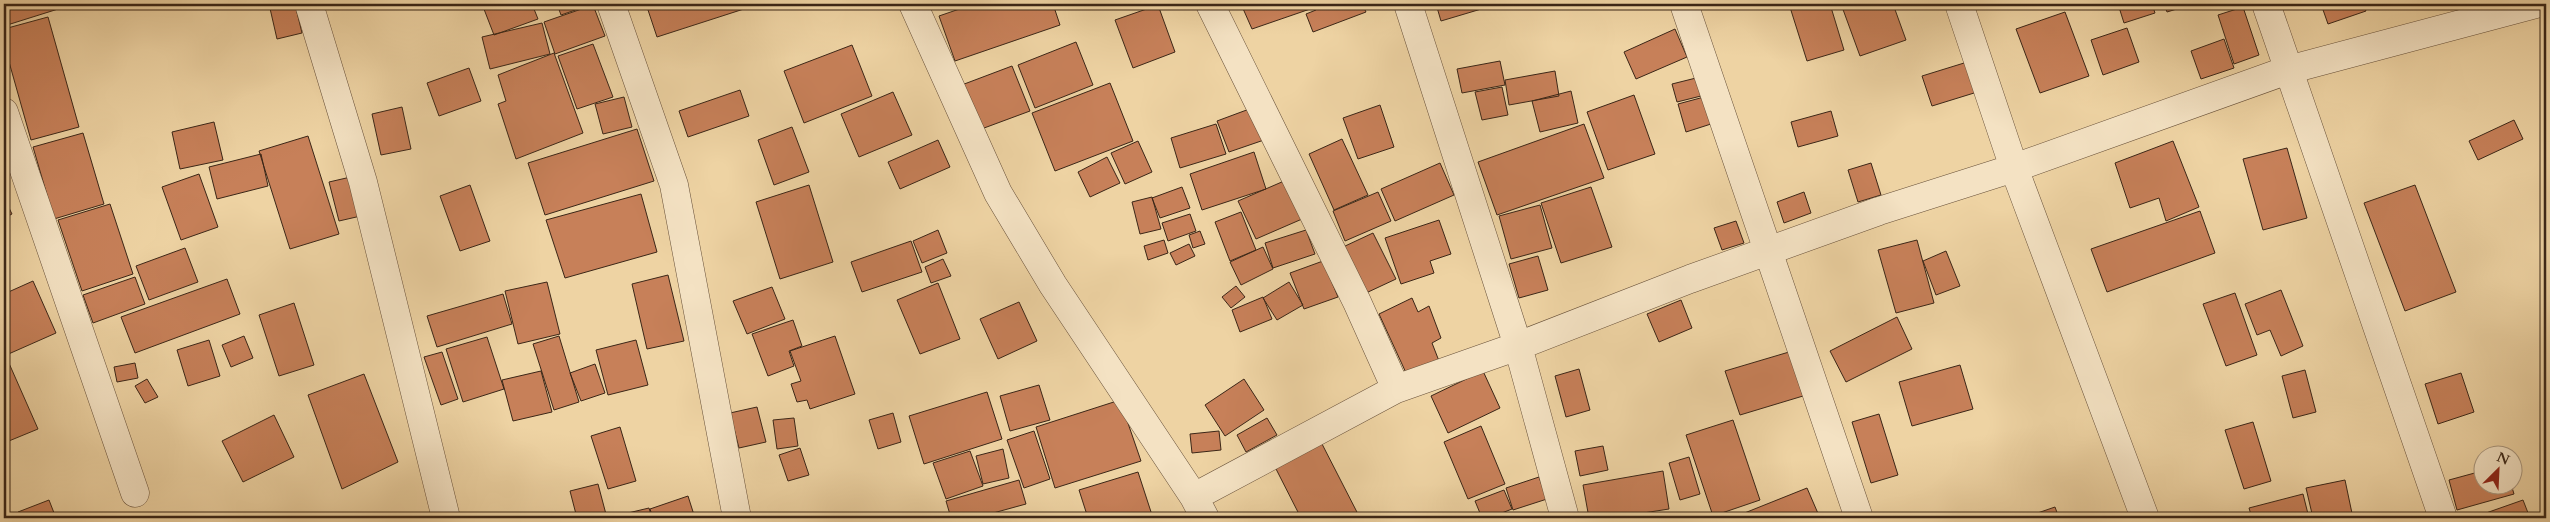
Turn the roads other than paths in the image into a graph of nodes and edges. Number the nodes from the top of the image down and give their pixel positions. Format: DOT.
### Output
graph roads {
  1 [pos="308,4"];
  2 [pos="611,4"];
  3 [pos="913,4"];
  4 [pos="1210,4"];
  5 [pos="1408,4"];
  6 [pos="1684,4"];
  7 [pos="1959,4"];
  8 [pos="2266,4"];
  9 [pos="2536,4"];
  10 [pos="2288,70"];
  11 [pos="4,112"];
  12 [pos="2014,168"];
  13 [pos="1770,252"];
  14 [pos="1518,346"];
  15 [pos="1396,388"];
  16 [pos="135,493"];
  17 [pos="1200,508"];
  18 [pos="446,518"];
  19 [pos="737,518"];
  20 [pos="1565,518"];
  21 [pos="1859,518"];
  22 [pos="2145,518"];
  23 [pos="2443,518"];
  1 -- 18 [label="street"];
  2 -- 19 [label="street"];
  3 -- 17 [label="street"];
  4 -- 15 [label="street"];
  5 -- 14 [label="street"];
  6 -- 13 [label="street"];
  7 -- 12 [label="street"];
  8 -- 10 [label="street"];
  9 -- 10 [label="street"];
  10 -- 12 [label="street"];
  10 -- 23 [label="street"];
  11 -- 16 [label="street"];
  12 -- 13 [label="street"];
  12 -- 22 [label="street"];
  13 -- 14 [label="street"];
  13 -- 21 [label="street"];
  14 -- 15 [label="street"];
  14 -- 20 [label="street"];
  15 -- 17 [label="street"];
}
